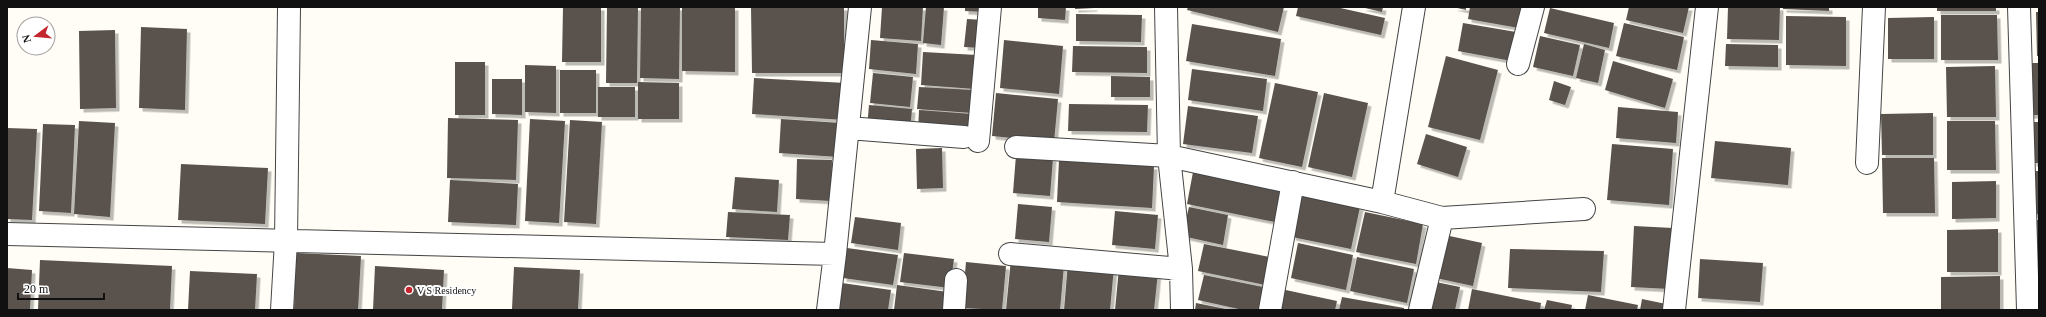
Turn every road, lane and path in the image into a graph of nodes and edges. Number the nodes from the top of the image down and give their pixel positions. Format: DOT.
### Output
graph roads {
  1 [pos="289,7"];
  2 [pos="860,7"];
  3 [pos="990,7"];
  4 [pos="1166,7"];
  5 [pos="1414,7"];
  6 [pos="1533,7"];
  7 [pos="1707,7"];
  8 [pos="1874,7"];
  9 [pos="2019,7"];
  10 [pos="1518,64"];
  11 [pos="848,128"];
  12 [pos="1016,147"];
  13 [pos="1169,156"];
  14 [pos="1867,162"];
  15 [pos="1293,182"];
  16 [pos="1382,202"];
  17 [pos="1584,209"];
  18 [pos="1442,218"];
  19 [pos="7,234"];
  20 [pos="286,241"];
  21 [pos="835,254"];
  22 [pos="1010,254"];
  23 [pos="1181,269"];
  24 [pos="956,280"];
  25 [pos="282,310"];
  26 [pos="828,310"];
  27 [pos="954,310"];
  28 [pos="1182,310"];
  29 [pos="1270,310"];
  30 [pos="1420,310"];
  31 [pos="1674,310"];
  32 [pos="2028,310"];
  1 -- 20 [label="street"];
  2 -- 11 [label="street"];
  3 -- 11 [label="street"];
  4 -- 13 [label="street"];
  5 -- 16 [label="street"];
  6 -- 10 [label="street"];
  7 -- 31 [label="street"];
  8 -- 14 [label="street"];
  9 -- 32 [label="street"];
  11 -- 21 [label="street"];
  12 -- 13 [label="street"];
  13 -- 15 [label="street"];
  13 -- 23 [label="street"];
  15 -- 16 [label="street"];
  15 -- 29 [label="street"];
  16 -- 18 [label="street"];
  17 -- 18 [label="street"];
  18 -- 30 [label="street"];
  19 -- 20 [label="street"];
  20 -- 21 [label="street"];
  20 -- 25 [label="street"];
  21 -- 26 [label="street"];
  22 -- 23 [label="street"];
  23 -- 28 [label="street"];
  24 -- 27 [label="street"];
}
